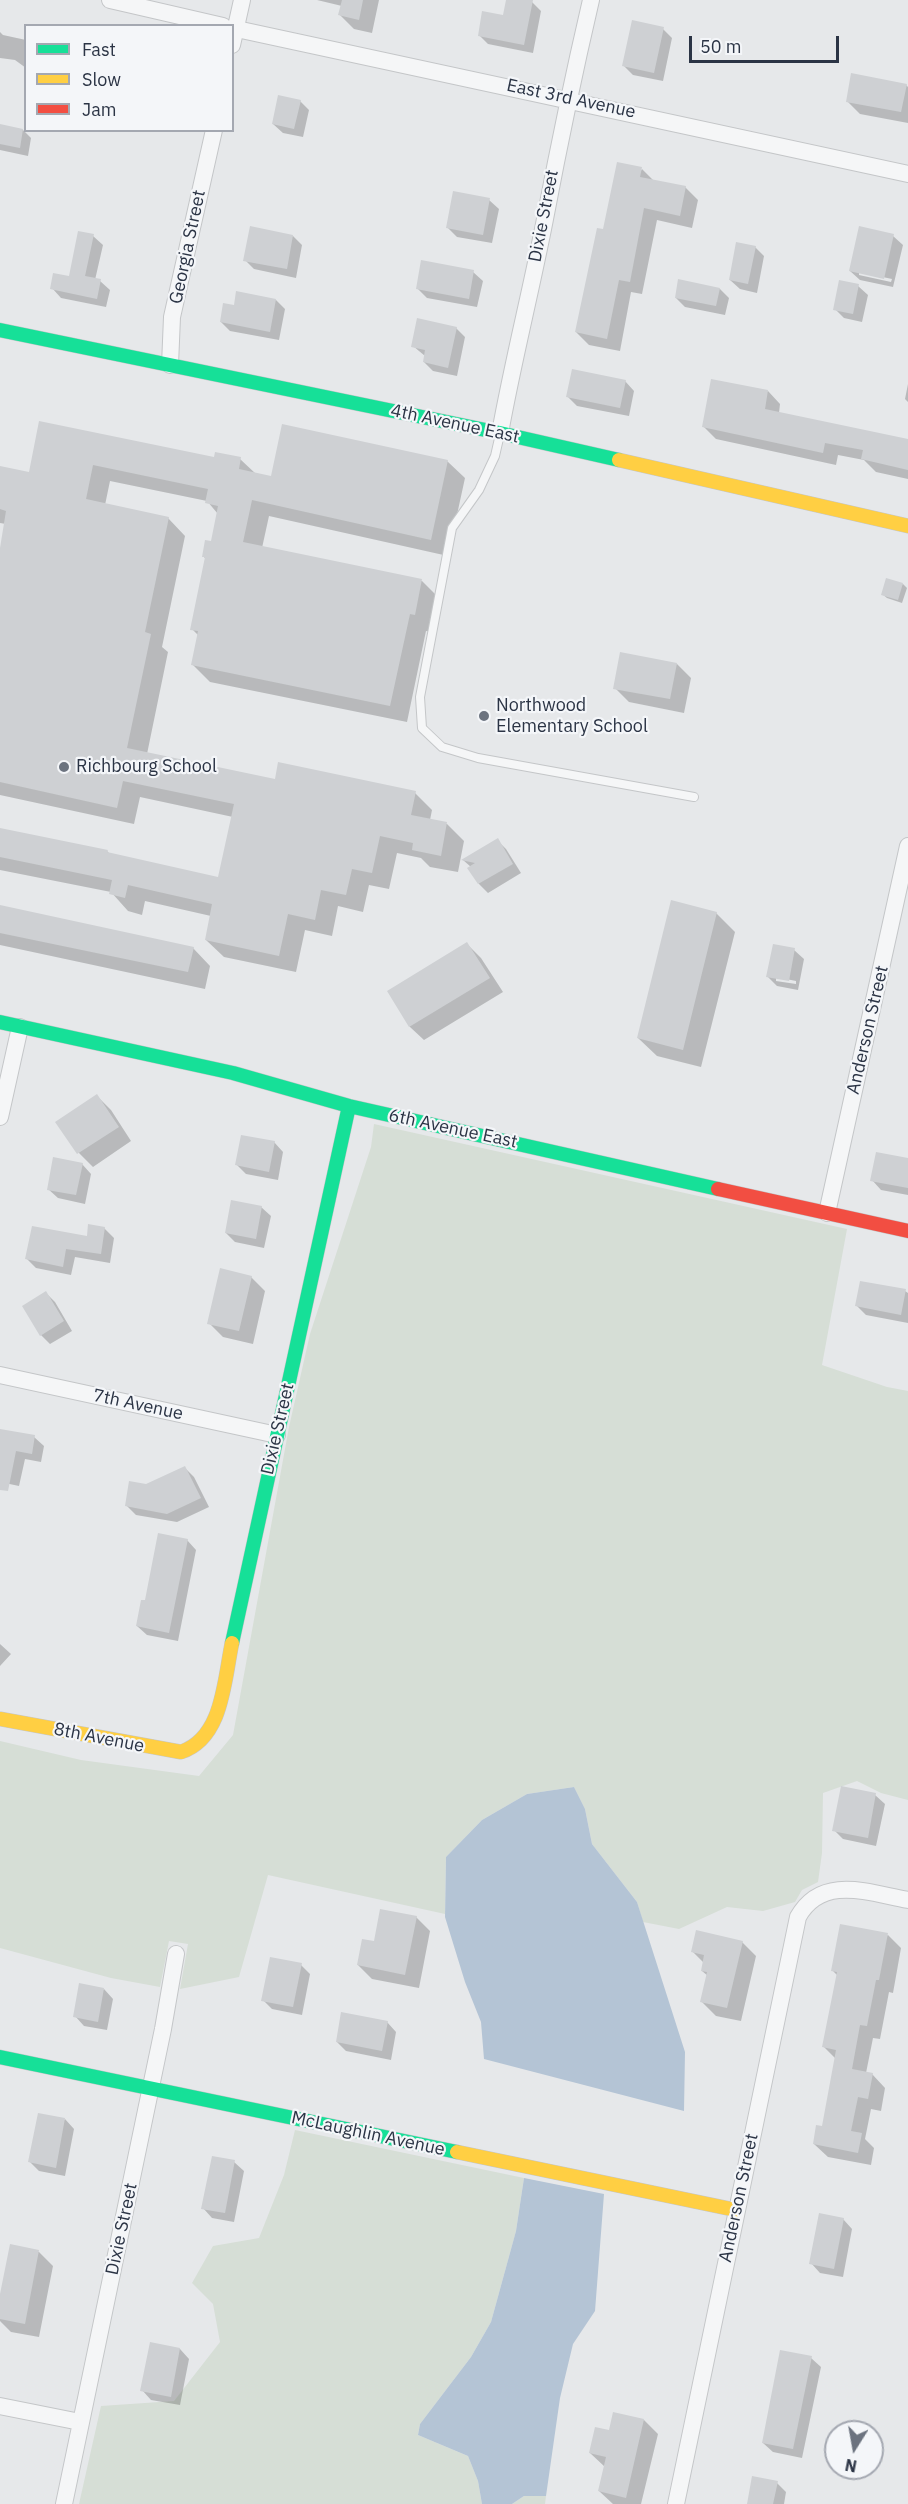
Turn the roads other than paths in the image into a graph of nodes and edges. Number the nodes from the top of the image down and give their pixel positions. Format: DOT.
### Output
graph roads {
  1 [pos="110,0"];
  2 [pos="242,0"];
  3 [pos="591,0"];
  4 [pos="201,24"];
  5 [pos="234,24"];
  6 [pos="234,33"];
  7 [pos="568,99"];
  8 [pos="213,132"];
  9 [pos="908,174"];
  10 [pos="0,330"];
  11 [pos="171,365"];
  12 [pos="500,433"];
  13 [pos="908,526"];
  14 [pos="694,797"];
  15 [pos="908,846"];
  16 [pos="0,1022"];
  17 [pos="20,1028"];
  18 [pos="349,1107"];
  19 [pos="0,1117"];
  20 [pos="827,1213"];
  21 [pos="908,1231"];
  22 [pos="0,1375"];
  23 [pos="277,1435"];
  24 [pos="0,1719"];
  25 [pos="197,1745"];
  26 [pos="908,1900"];
  27 [pos="176,1954"];
  28 [pos="0,2057"];
  29 [pos="150,2089"];
  30 [pos="736,2210"];
  31 [pos="0,2406"];
  32 [pos="80,2422"];
  33 [pos="64,2504"];
  34 [pos="676,2504"];
  1 -- 4 [label="street, East 3rd Avenue"];
  2 -- 5 [label="street"];
  3 -- 7 [label="street, Dixie Street"];
  6 -- 7 [label="street, East 3rd Avenue"];
  7 -- 9 [label="street, East 3rd Avenue"];
  7 -- 12 [label="street, Dixie Street"];
  8 -- 11 [label="street, Georgia Street"];
  10 -- 11 [label="street, 4th Avenue East"];
  11 -- 12 [label="street, 4th Avenue East"];
  12 -- 13 [label="street, 4th Avenue East"];
  12 -- 14 [label="lane"];
  15 -- 20 [label="street, Anderson Street"];
  16 -- 17 [label="street, 6th Avenue East"];
  17 -- 18 [label="street, 6th Avenue East"];
  17 -- 19 [label="street"];
  18 -- 20 [label="street, 6th Avenue East"];
  18 -- 23 [label="street, Dixie Street"];
  20 -- 21 [label="street, 6th Avenue East"];
  22 -- 23 [label="street, 7th Avenue"];
  23 -- 25 [label="street, Dixie Street"];
  24 -- 25 [label="street, 8th Avenue"];
  26 -- 30 [label="street, Anderson Street"];
  27 -- 29 [label="street, Dixie Street"];
  28 -- 29 [label="street, McLaughlin Avenue"];
  29 -- 30 [label="street, McLaughlin Avenue"];
  29 -- 32 [label="street, Dixie Street"];
  30 -- 34 [label="street, Anderson Street"];
  31 -- 32 [label="street"];
  32 -- 33 [label="street, Dixie Street"];
}
